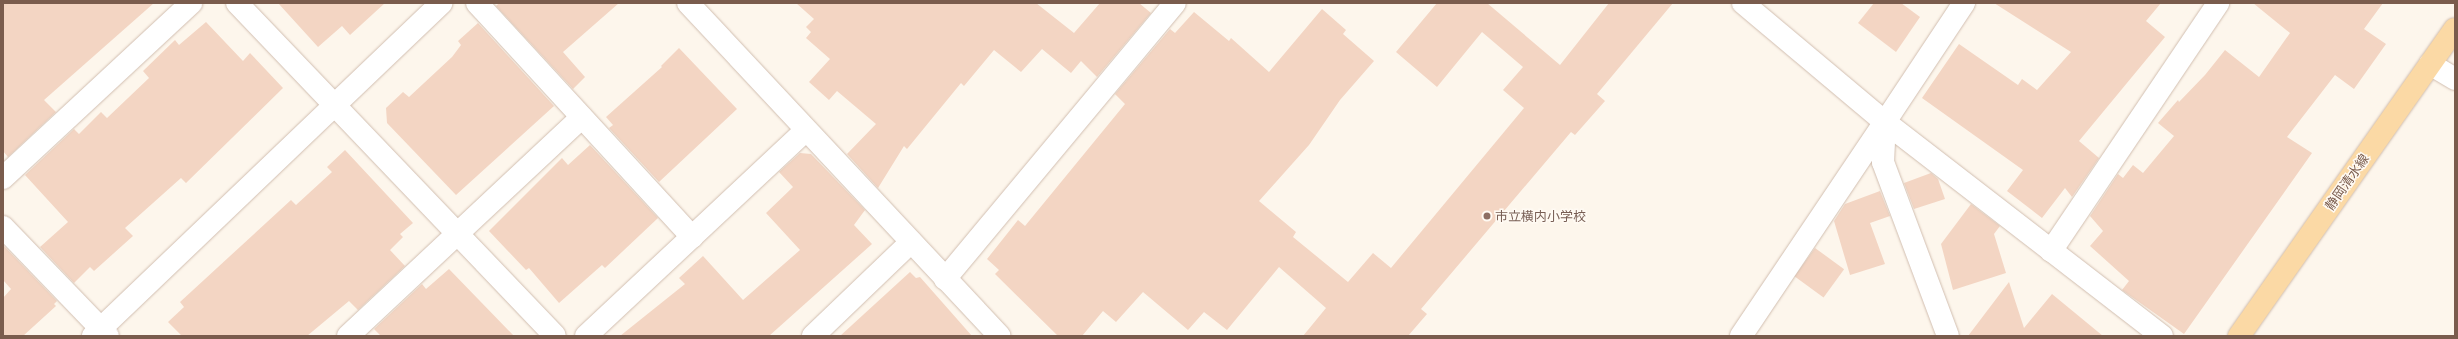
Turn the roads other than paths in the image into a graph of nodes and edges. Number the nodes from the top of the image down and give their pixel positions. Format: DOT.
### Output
graph roads {
  1 [pos="191,3"];
  2 [pos="237,3"];
  3 [pos="441,3"];
  4 [pos="477,3"];
  5 [pos="688,3"];
  6 [pos="1175,3"];
  7 [pos="1743,3"];
  8 [pos="1964,3"];
  9 [pos="2218,3"];
  10 [pos="2455,29"];
  11 [pos="2430,64"];
  12 [pos="2455,79"];
  13 [pos="335,106"];
  14 [pos="582,117"];
  15 [pos="1885,122"];
  16 [pos="806,130"];
  17 [pos="3,178"];
  18 [pos="3,227"];
  19 [pos="456,235"];
  20 [pos="692,237"];
  21 [pos="911,242"];
  22 [pos="2051,251"];
  23 [pos="945,279"];
  24 [pos="101,334"];
  25 [pos="348,336"];
  26 [pos="555,336"];
  27 [pos="586,336"];
  28 [pos="813,336"];
  29 [pos="1000,336"];
  30 [pos="1741,336"];
  31 [pos="1948,336"];
  32 [pos="2162,336"];
  33 [pos="2239,336"];
  1 -- 17 [label="street"];
  2 -- 13 [label="street"];
  3 -- 13 [label="street"];
  4 -- 14 [label="street"];
  5 -- 16 [label="street"];
  6 -- 23 [label="street"];
  7 -- 15 [label="street"];
  8 -- 15 [label="street"];
  9 -- 22 [label="street"];
  10 -- 11 [label="main road, 静岡清水線"];
  11 -- 12 [label="street"];
  11 -- 33 [label="main road, 静岡清水線"];
  13 -- 19 [label="street"];
  13 -- 24 [label="street"];
  14 -- 19 [label="street"];
  14 -- 20 [label="street"];
  15 -- 22 [label="street"];
  15 -- 30 [label="street"];
  15 -- 31 [label="street"];
  16 -- 20 [label="street"];
  16 -- 21 [label="street"];
  18 -- 24 [label="street"];
  19 -- 25 [label="street"];
  19 -- 26 [label="street"];
  20 -- 27 [label="street"];
  21 -- 23 [label="street"];
  21 -- 28 [label="street"];
  22 -- 32 [label="street"];
  23 -- 29 [label="street"];
}
